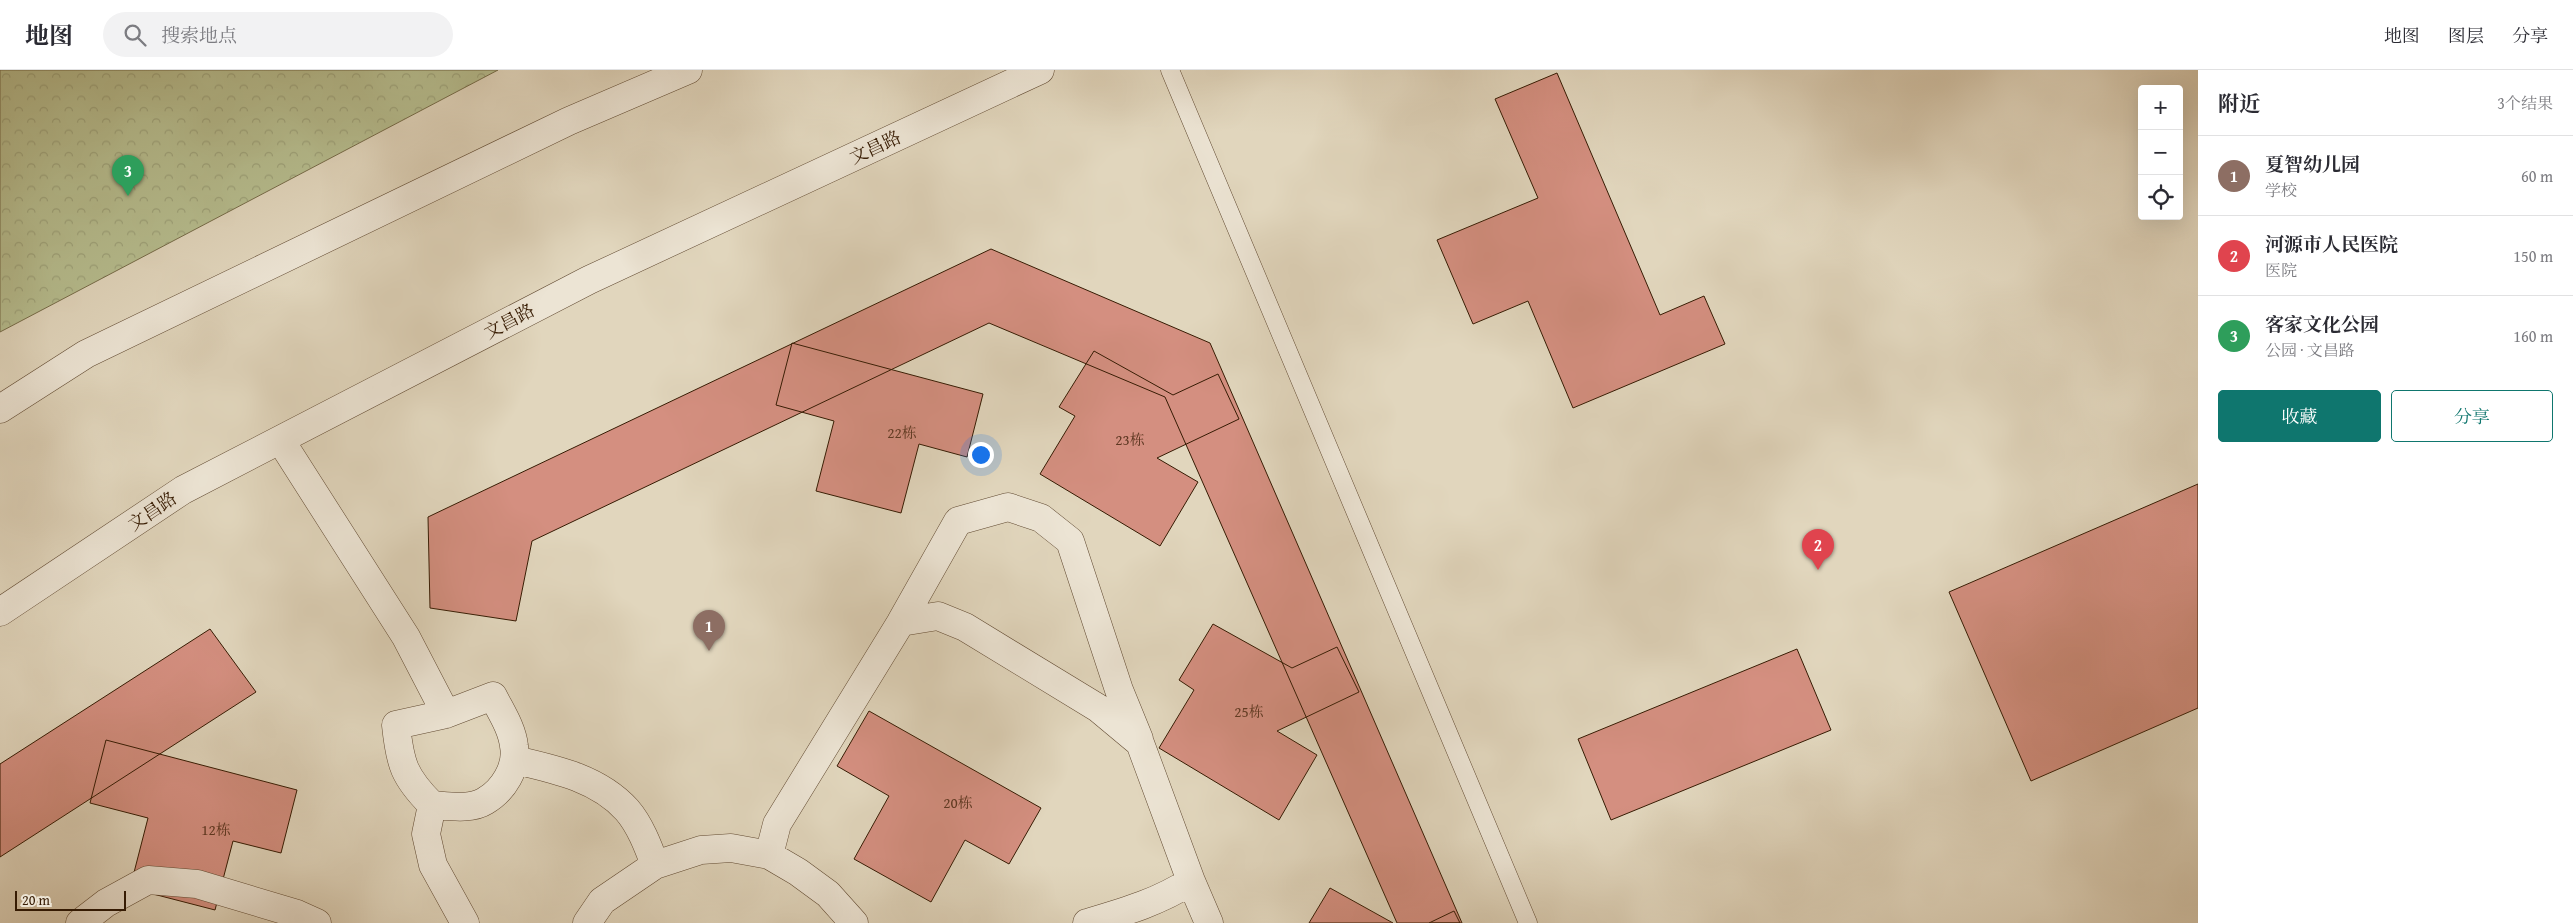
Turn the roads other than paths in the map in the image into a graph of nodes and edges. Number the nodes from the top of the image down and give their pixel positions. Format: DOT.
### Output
graph roads {
  1 [pos="688,70"];
  2 [pos="1040,70"];
  3 [pos="1170,70"];
  4 [pos="0,408"];
  5 [pos="280,441"];
  6 [pos="0,612"];
  7 [pos="901,622"];
  8 [pos="446,714"];
  9 [pos="1140,743"];
  10 [pos="515,760"];
  11 [pos="432,805"];
  12 [pos="769,855"];
  13 [pos="655,865"];
  14 [pos="1191,881"];
  15 [pos="83,921"];
  16 [pos="317,923"];
  17 [pos="465,923"];
  18 [pos="588,923"];
  19 [pos="854,923"];
  20 [pos="1087,923"];
  21 [pos="1209,923"];
  22 [pos="1528,923"];
  1 -- 4 [label="street"];
  2 -- 5 [label="street, 文昌路"];
  3 -- 22 [label="lane"];
  5 -- 6 [label="street, 文昌路"];
  5 -- 8 [label="street"];
  7 -- 9 [label="street"];
  7 -- 9 [label="street"];
  7 -- 12 [label="street"];
  8 -- 10 [label="street"];
  8 -- 11 [label="street"];
  9 -- 14 [label="street"];
  10 -- 11 [label="street"];
  10 -- 13 [label="street"];
  11 -- 17 [label="street"];
  12 -- 13 [label="street"];
  12 -- 19 [label="street"];
  13 -- 18 [label="street"];
  14 -- 20 [label="street"];
  14 -- 21 [label="street"];
  15 -- 16 [label="street"];
}
